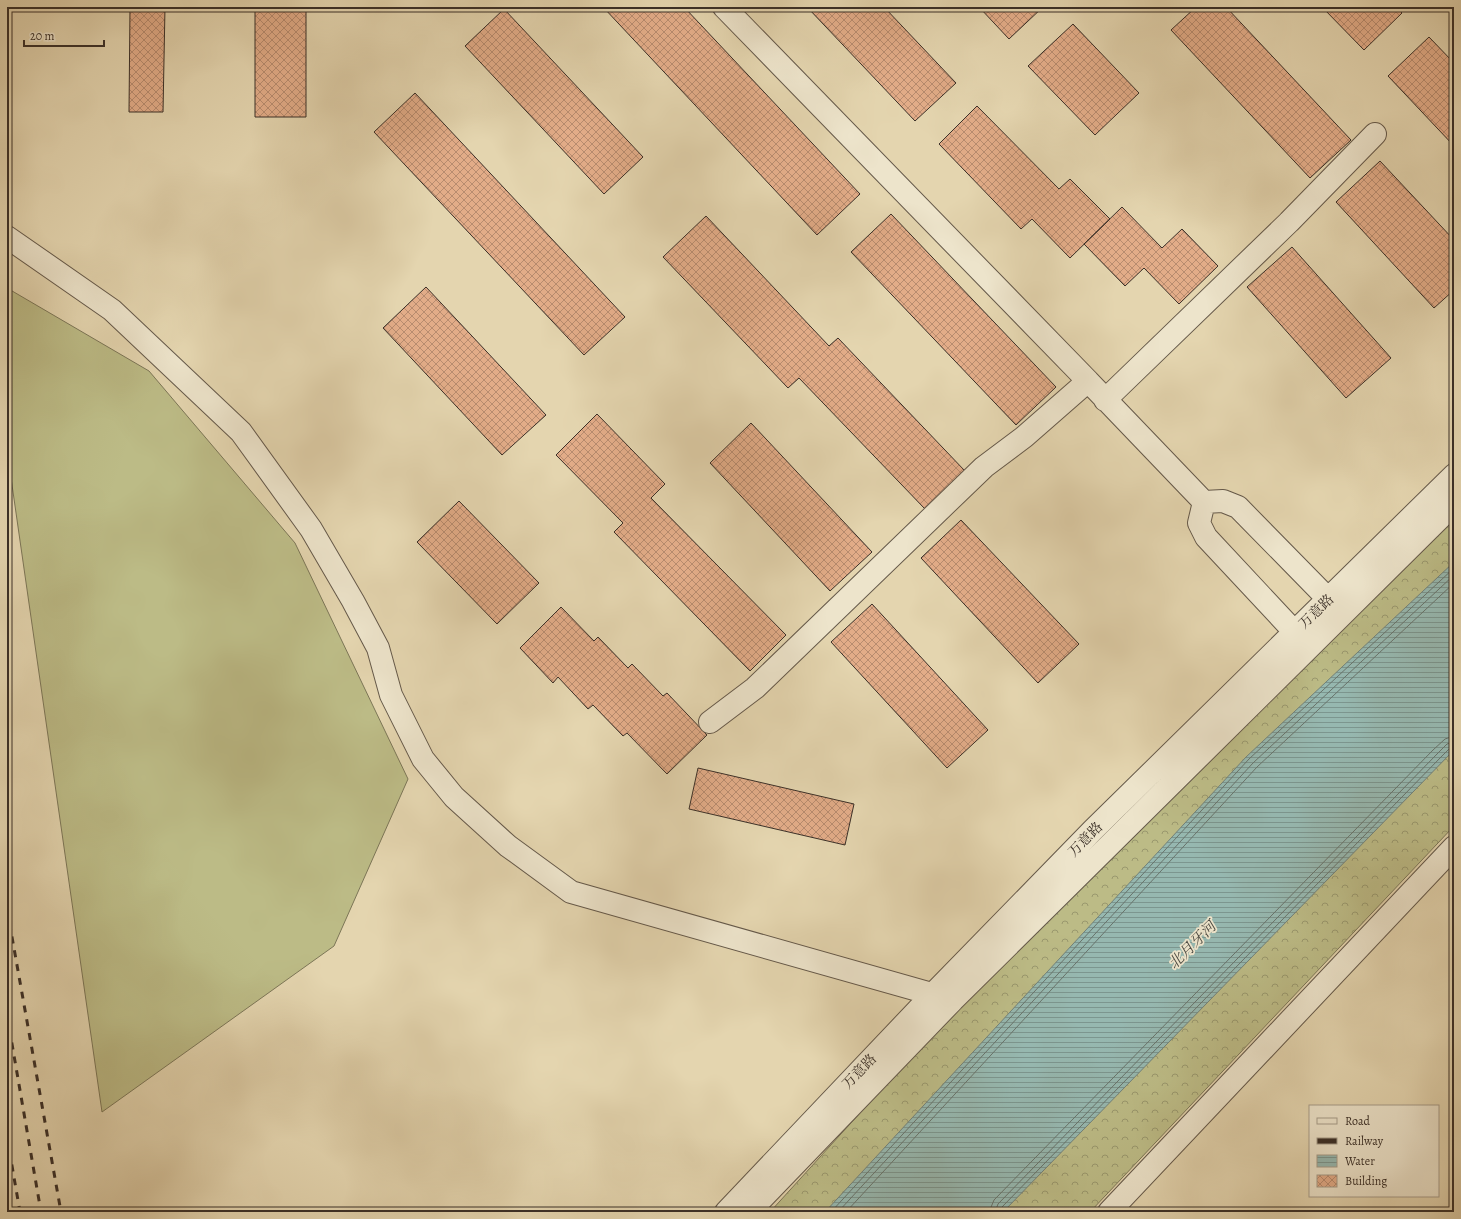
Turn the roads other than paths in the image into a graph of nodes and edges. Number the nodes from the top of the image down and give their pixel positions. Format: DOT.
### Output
graph roads {
  1 [pos="724,7"];
  2 [pos="1375,134"];
  3 [pos="7,237"];
  4 [pos="1088,381"];
  5 [pos="1105,400"];
  6 [pos="1454,475"];
  7 [pos="1204,502"];
  8 [pos="1454,504"];
  9 [pos="1335,606"];
  10 [pos="1302,639"];
  11 [pos="710,722"];
  12 [pos="1454,847"];
  13 [pos="942,997"];
  14 [pos="726,1212"];
  15 [pos="749,1212"];
  16 [pos="1109,1212"];
  1 -- 4 [label="street"];
  2 -- 5 [label="street"];
  3 -- 13 [label="street"];
  4 -- 5 [label="street"];
  4 -- 11 [label="street"];
  5 -- 7 [label="street"];
  6 -- 9 [label="street, 万意路"];
  7 -- 9 [label="street"];
  7 -- 10 [label="street"];
  8 -- 9 [label="street, 万意路"];
  9 -- 10 [label="street, 万意路"];
  10 -- 13 [label="street, 万意路"];
  12 -- 16 [label="street"];
  13 -- 14 [label="street, 万意路"];
  13 -- 15 [label="street, 万意路"];
}
